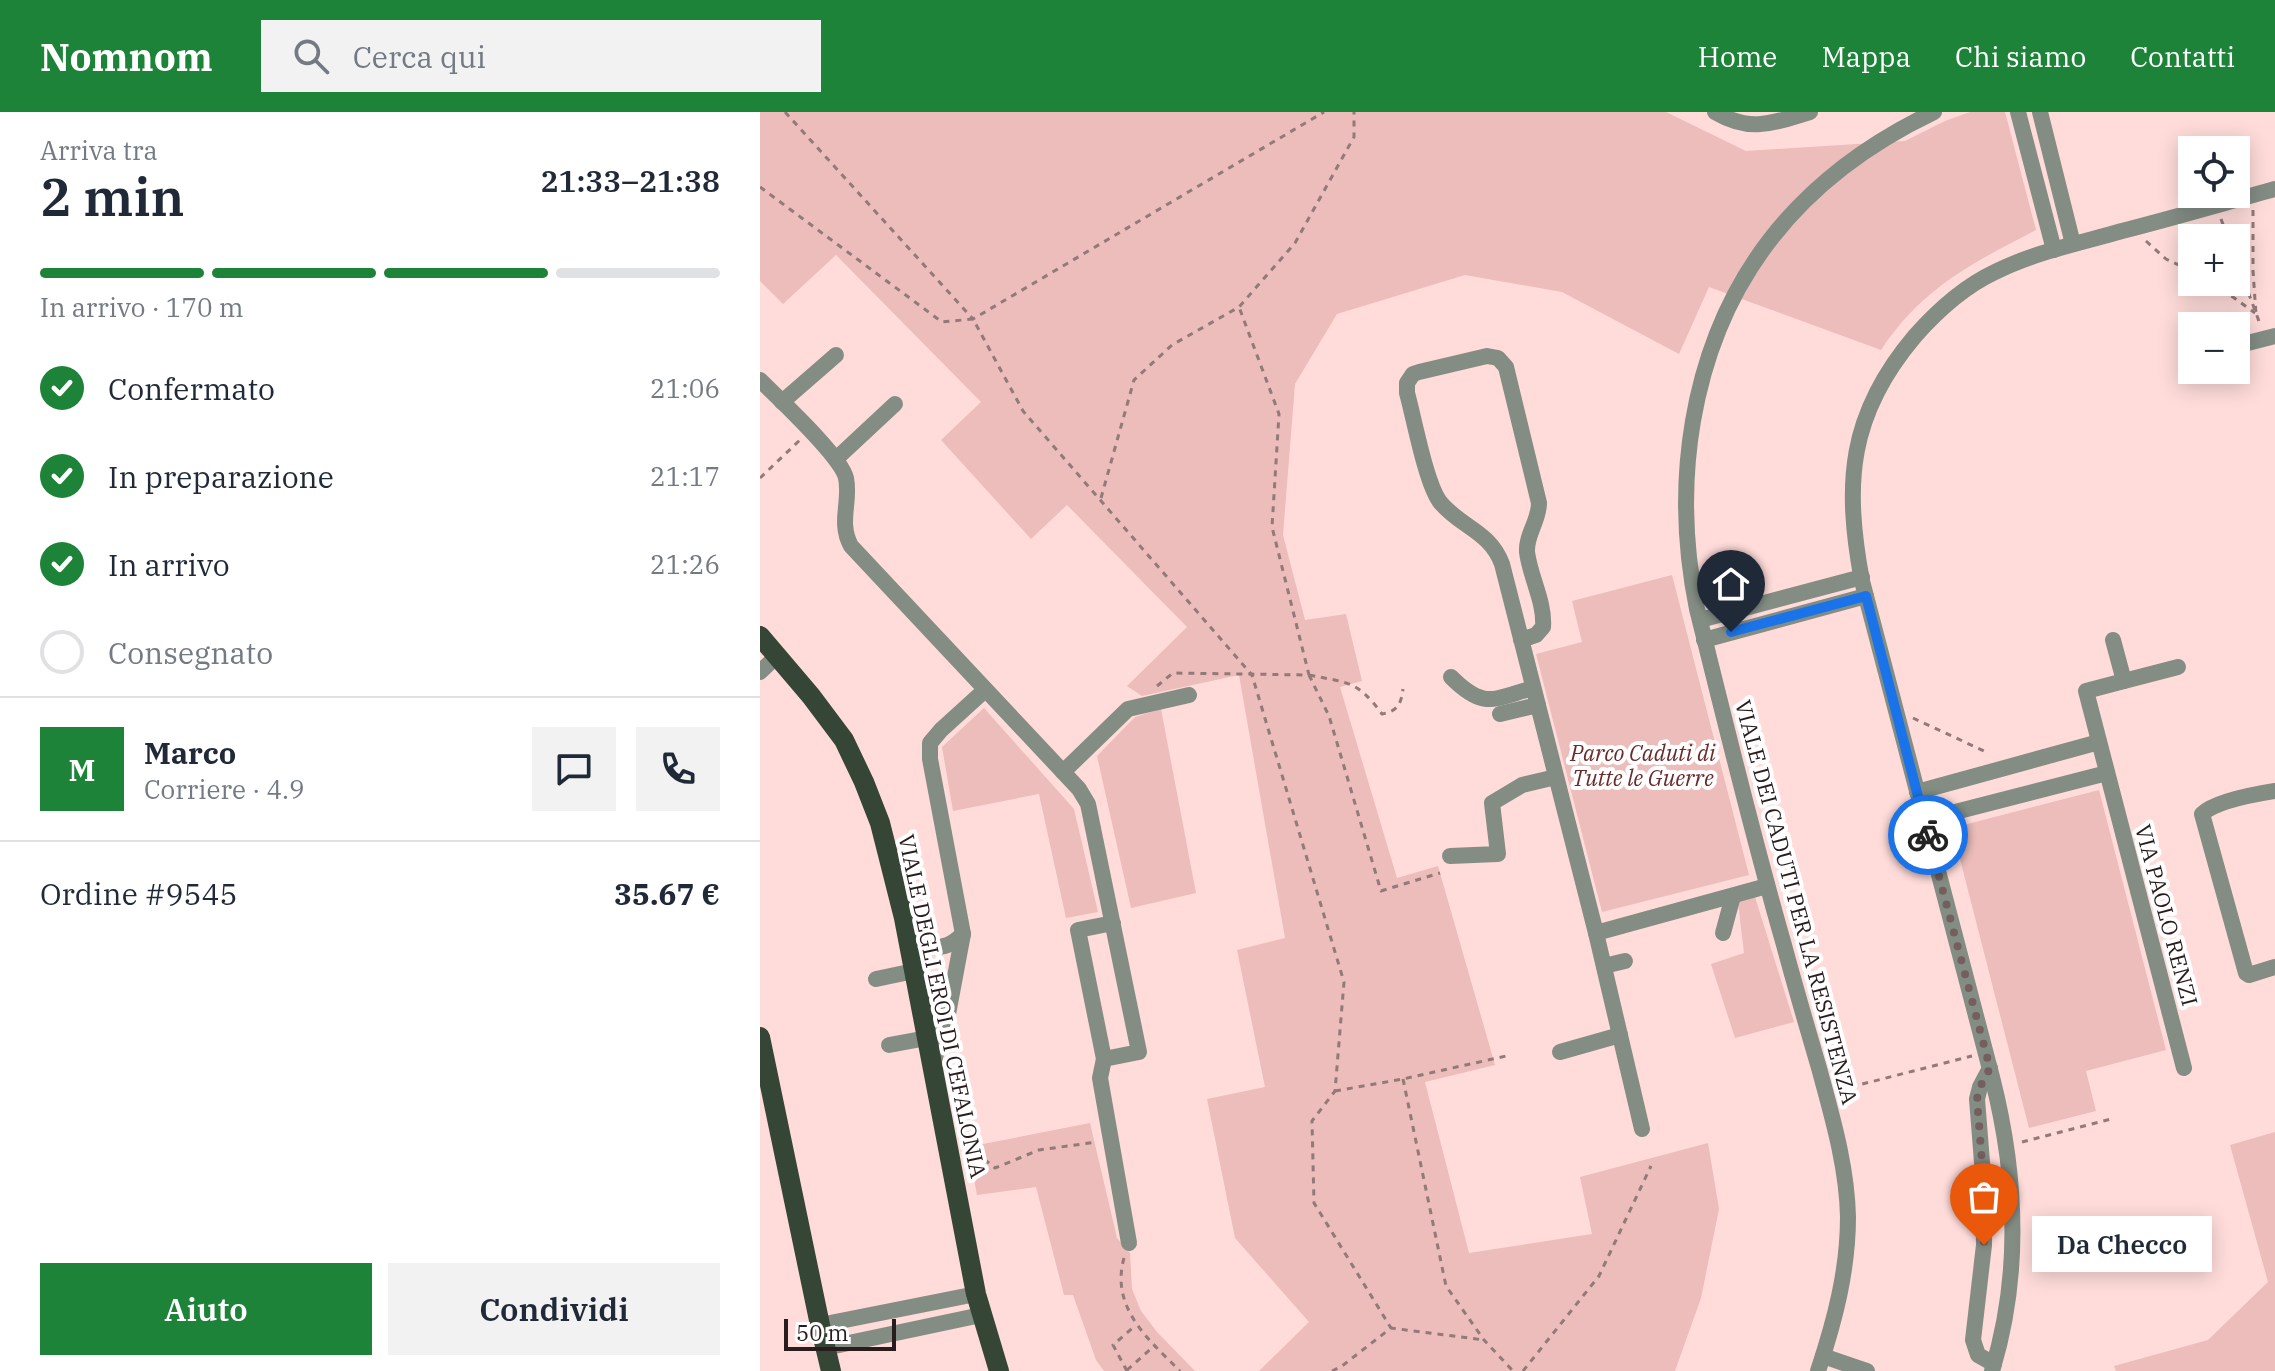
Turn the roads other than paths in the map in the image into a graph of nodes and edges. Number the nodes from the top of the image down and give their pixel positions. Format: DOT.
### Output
graph roads {
  1 [pos="1715,112"];
  2 [pos="1810,112"];
  3 [pos="1934,112"];
  4 [pos="2018,112"];
  5 [pos="2040,112"];
  6 [pos="2275,189"];
  7 [pos="2073,244"];
  8 [pos="2054,250"];
  9 [pos="2270,337"];
  10 [pos="2250,342"];
  11 [pos="836,355"];
  12 [pos="760,380"];
  13 [pos="782,402"];
  14 [pos="895,404"];
  15 [pos="836,459"];
  16 [pos="1862,577"];
  17 [pos="1866,596"];
  18 [pos="1700,620"];
  19 [pos="760,636"];
  20 [pos="1521,640"];
  21 [pos="1704,640"];
  22 [pos="2113,640"];
  23 [pos="778,655"];
  24 [pos="2178,667"];
  25 [pos="760,672"];
  26 [pos="1451,677"];
  27 [pos="2124,681"];
  28 [pos="1533,688"];
  29 [pos="985,690"];
  30 [pos="1189,695"];
  31 [pos="1538,705"];
  32 [pos="1500,714"];
  33 [pos="2099,742"];
  34 [pos="1063,772"];
  35 [pos="2107,773"];
  36 [pos="1556,777"];
  37 [pos="2275,791"];
  38 [pos="1917,792"];
  39 [pos="1924,820"];
  40 [pos="1450,856"];
  41 [pos="1767,886"];
  42 [pos="1733,896"];
  43 [pos="904,918"];
  44 [pos="1113,923"];
  45 [pos="1596,933"];
  46 [pos="1723,933"];
  47 [pos="963,934"];
  48 [pos="1625,961"];
  49 [pos="1604,966"];
  50 [pos="2275,967"];
  51 [pos="914,971"];
  52 [pos="876,979"];
  53 [pos="1620,1035"];
  54 [pos="760,1037"];
  55 [pos="927,1038"];
  56 [pos="889,1045"];
  57 [pos="1560,1052"];
  58 [pos="1104,1059"];
  59 [pos="933,1066"];
  60 [pos="1990,1068"];
  61 [pos="2184,1068"];
  62 [pos="1642,1129"];
  63 [pos="1129,1243"];
  64 [pos="976,1294"];
  65 [pos="981,1315"];
  66 [pos="820,1325"];
  67 [pos="825,1348"];
  68 [pos="1821,1363"];
  69 [pos="1993,1368"];
  70 [pos="831,1371"];
  71 [pos="999,1371"];
  72 [pos="1867,1371"];
  1 -- 2 [label="street"];
  3 -- 18 [label="street, VIALE DEI CADUTI PER LA RESISTENZA"];
  4 -- 8 [label="street"];
  5 -- 7 [label="street"];
  6 -- 7 [label="street"];
  7 -- 8 [label="street"];
  8 -- 16 [label="street"];
  9 -- 10 [label="street"];
  11 -- 13 [label="street"];
  12 -- 13 [label="street"];
  13 -- 15 [label="street"];
  14 -- 15 [label="street"];
  15 -- 29 [label="street"];
  16 -- 17 [label="street"];
  16 -- 18 [label="street"];
  17 -- 21 [label="street"];
  17 -- 38 [label="street"];
  18 -- 21 [label="street, VIALE DEI CADUTI PER LA RESISTENZA"];
  19 -- 23 [label="main road, VIALE DEGLI EROI DI CEFALONIA"];
  20 -- 20 [label="street"];
  20 -- 28 [label="street"];
  21 -- 41 [label="street, VIALE DEI CADUTI PER LA RESISTENZA"];
  22 -- 27 [label="street"];
  23 -- 25 [label="street"];
  23 -- 43 [label="main road, VIALE DEGLI EROI DI CEFALONIA"];
  24 -- 27 [label="street, VIA PAOLO RENZI"];
  26 -- 28 [label="street"];
  27 -- 33 [label="street, VIA PAOLO RENZI"];
  28 -- 31 [label="street"];
  29 -- 34 [label="street"];
  29 -- 47 [label="street"];
  30 -- 34 [label="street"];
  31 -- 32 [label="street"];
  31 -- 36 [label="street"];
  33 -- 35 [label="street, VIA PAOLO RENZI"];
  33 -- 38 [label="street"];
  34 -- 44 [label="street"];
  35 -- 39 [label="street"];
  35 -- 61 [label="street, VIA PAOLO RENZI"];
  36 -- 40 [label="street"];
  36 -- 45 [label="street"];
  37 -- 50 [label="street"];
  38 -- 39 [label="street"];
  39 -- 60 [label="street"];
  41 -- 42 [label="street"];
  41 -- 68 [label="street, VIALE DEI CADUTI PER LA RESISTENZA"];
  42 -- 45 [label="street"];
  42 -- 46 [label="street"];
  43 -- 47 [label="street"];
  43 -- 51 [label="main road, VIALE DEGLI EROI DI CEFALONIA"];
  44 -- 58 [label="street"];
  44 -- 58 [label="street"];
  45 -- 49 [label="street"];
  47 -- 59 [label="street"];
  48 -- 49 [label="street"];
  49 -- 53 [label="street"];
  51 -- 52 [label="street"];
  51 -- 55 [label="main road, VIALE DEGLI EROI DI CEFALONIA"];
  53 -- 57 [label="street"];
  53 -- 62 [label="street"];
  54 -- 66 [label="main road"];
  55 -- 56 [label="street"];
  55 -- 59 [label="main road, VIALE DEGLI EROI DI CEFALONIA"];
  58 -- 63 [label="street"];
  59 -- 64 [label="main road, VIALE DEGLI EROI DI CEFALONIA"];
  60 -- 69 [label="street"];
  60 -- 69 [label="street"];
  64 -- 65 [label="main road, VIALE DEGLI EROI DI CEFALONIA"];
  64 -- 66 [label="street"];
  65 -- 67 [label="street"];
  65 -- 71 [label="main road, VIALE DEGLI EROI DI CEFALONIA"];
  66 -- 67 [label="main road"];
  67 -- 70 [label="main road"];
  68 -- 72 [label="street"];
}
